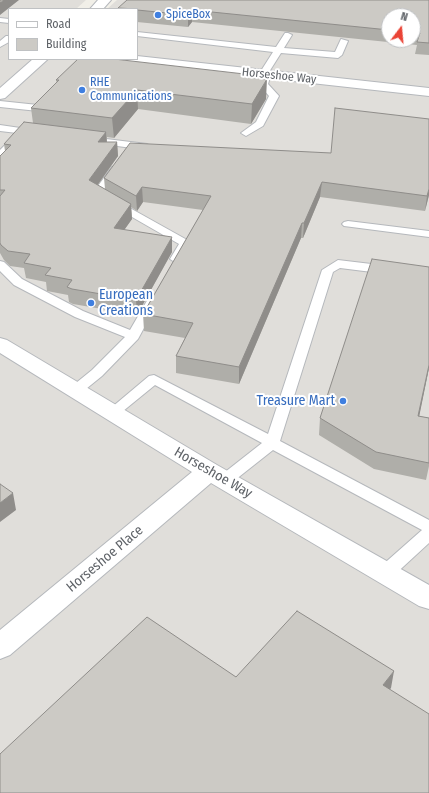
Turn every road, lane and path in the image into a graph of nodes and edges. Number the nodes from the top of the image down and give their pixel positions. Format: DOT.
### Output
graph roads {
  1 [pos="105,0"];
  2 [pos="97,8"];
  3 [pos="138,34"];
  4 [pos="288,35"];
  5 [pos="8,39"];
  6 [pos="344,41"];
  7 [pos="0,45"];
  8 [pos="278,50"];
  9 [pos="40,60"];
  10 [pos="138,60"];
  11 [pos="265,74"];
  12 [pos="429,92"];
  13 [pos="0,95"];
  14 [pos="0,104"];
  15 [pos="38,108"];
  16 [pos="0,128"];
  17 [pos="22,132"];
  18 [pos="246,133"];
  19 [pos="44,134"];
  20 [pos="89,140"];
  21 [pos="133,146"];
  22 [pos="156,149"];
  23 [pos="0,156"];
  24 [pos="348,224"];
  25 [pos="429,234"];
  26 [pos="0,265"];
  27 [pos="170,270"];
  28 [pos="398,272"];
  29 [pos="159,290"];
  30 [pos="133,336"];
  31 [pos="1,346"];
  32 [pos="76,390"];
  33 [pos="112,413"];
  34 [pos="272,443"];
  35 [pos="217,476"];
  36 [pos="429,527"];
  37 [pos="429,533"];
  38 [pos="385,573"];
  39 [pos="429,598"];
  40 [pos="0,646"];
  1 -- 2 [label="street"];
  3 -- 8 [label="lane"];
  4 -- 8 [label="lane"];
  5 -- 7 [label="lane"];
  6 -- 8 [label="lane"];
  8 -- 11 [label="lane"];
  9 -- 13 [label="street"];
  10 -- 11 [label="street, Horseshoe Way"];
  11 -- 12 [label="street, Horseshoe Way"];
  11 -- 18 [label="lane"];
  14 -- 15 [label="lane"];
  16 -- 17 [label="lane"];
  17 -- 19 [label="lane"];
  17 -- 23 [label="lane"];
  20 -- 21 [label="lane"];
  21 -- 22 [label="lane"];
  21 -- 27 [label="lane"];
  24 -- 25 [label="lane"];
  26 -- 30 [label="lane"];
  28 -- 34 [label="lane"];
  29 -- 30 [label="lane"];
  30 -- 32 [label="lane"];
  31 -- 32 [label="street, Horseshoe Way"];
  32 -- 33 [label="street, Horseshoe Way"];
  33 -- 34 [label="lane"];
  33 -- 35 [label="street, Horseshoe Way"];
  34 -- 35 [label="lane"];
  34 -- 36 [label="lane"];
  35 -- 38 [label="street, Horseshoe Way"];
  35 -- 40 [label="street, Horseshoe Place"];
  37 -- 38 [label="lane"];
  38 -- 39 [label="street, Horseshoe Way"];
}
